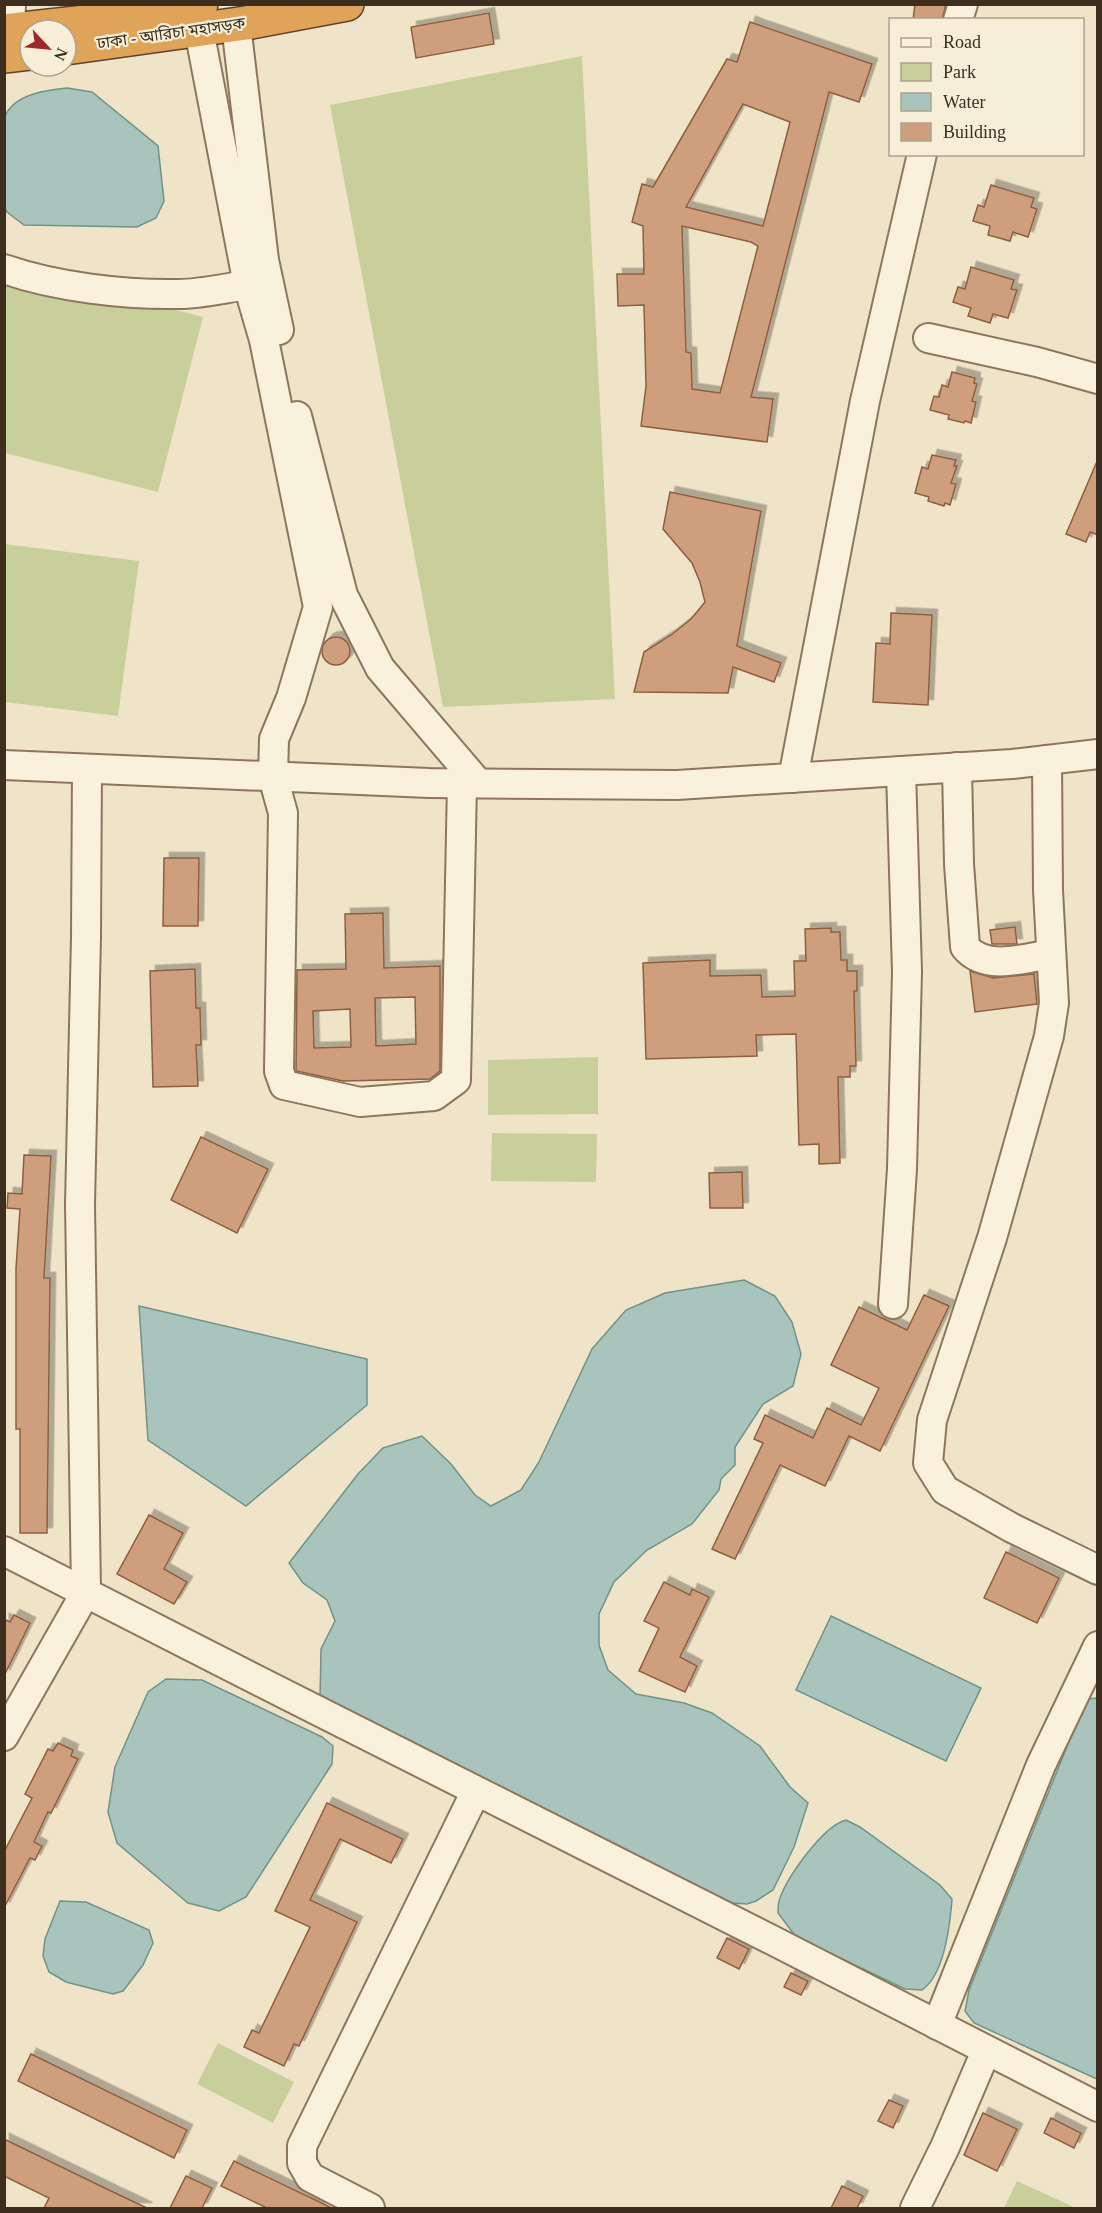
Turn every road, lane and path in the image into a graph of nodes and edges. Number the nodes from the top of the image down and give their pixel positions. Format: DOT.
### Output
graph roads {
  1 [pos="346,4"];
  2 [pos="200,17"];
  3 [pos="236,25"];
  4 [pos="12,35"];
  5 [pos="78,45"];
  6 [pos="922,156"];
  7 [pos="4,269"];
  8 [pos="248,285"];
  9 [pos="928,338"];
  10 [pos="1098,379"];
  11 [pos="1098,754"];
  12 [pos="1047,760"];
  13 [pos="4,765"];
  14 [pos="957,767"];
  15 [pos="87,769"];
  16 [pos="901,771"];
  17 [pos="273,777"];
  18 [pos="793,778"];
  19 [pos="470,783"];
  20 [pos="1050,954"];
  21 [pos="893,1304"];
  22 [pos="4,1551"];
  23 [pos="1098,1570"];
  24 [pos="86,1592"];
  25 [pos="1098,1646"];
  26 [pos="4,1736"];
  27 [pos="476,1791"];
  28 [pos="937,2025"];
  29 [pos="986,2051"];
  30 [pos="1098,2107"];
  31 [pos="370,2208"];
  32 [pos="915,2208"];
  1 -- 3 [label="highway, ঢাকা - আরিচা মহাসড়ক"];
  2 -- 3 [label="highway, ঢাকা - আরিচা মহাসড়ক"];
  2 -- 4 [label="highway"];
  2 -- 5 [label="highway, ঢাকা - আরিচা মহাসড়ক"];
  2 -- 8 [label="street"];
  3 -- 19 [label="street"];
  6 -- 18 [label="street"];
  7 -- 8 [label="street"];
  8 -- 17 [label="street"];
  9 -- 10 [label="street"];
  11 -- 12 [label="street"];
  12 -- 14 [label="street"];
  12 -- 20 [label="street"];
  13 -- 15 [label="street"];
  14 -- 16 [label="street"];
  14 -- 20 [label="street"];
  15 -- 17 [label="street"];
  15 -- 24 [label="street"];
  16 -- 18 [label="street"];
  16 -- 21 [label="street"];
  17 -- 19 [label="street"];
  17 -- 19 [label="street"];
  18 -- 19 [label="street"];
  20 -- 23 [label="street"];
  22 -- 24 [label="street"];
  24 -- 26 [label="street"];
  24 -- 27 [label="street"];
  25 -- 28 [label="street"];
  27 -- 28 [label="street"];
  27 -- 31 [label="street"];
  28 -- 29 [label="street"];
  29 -- 30 [label="street"];
  29 -- 32 [label="street"];
}
